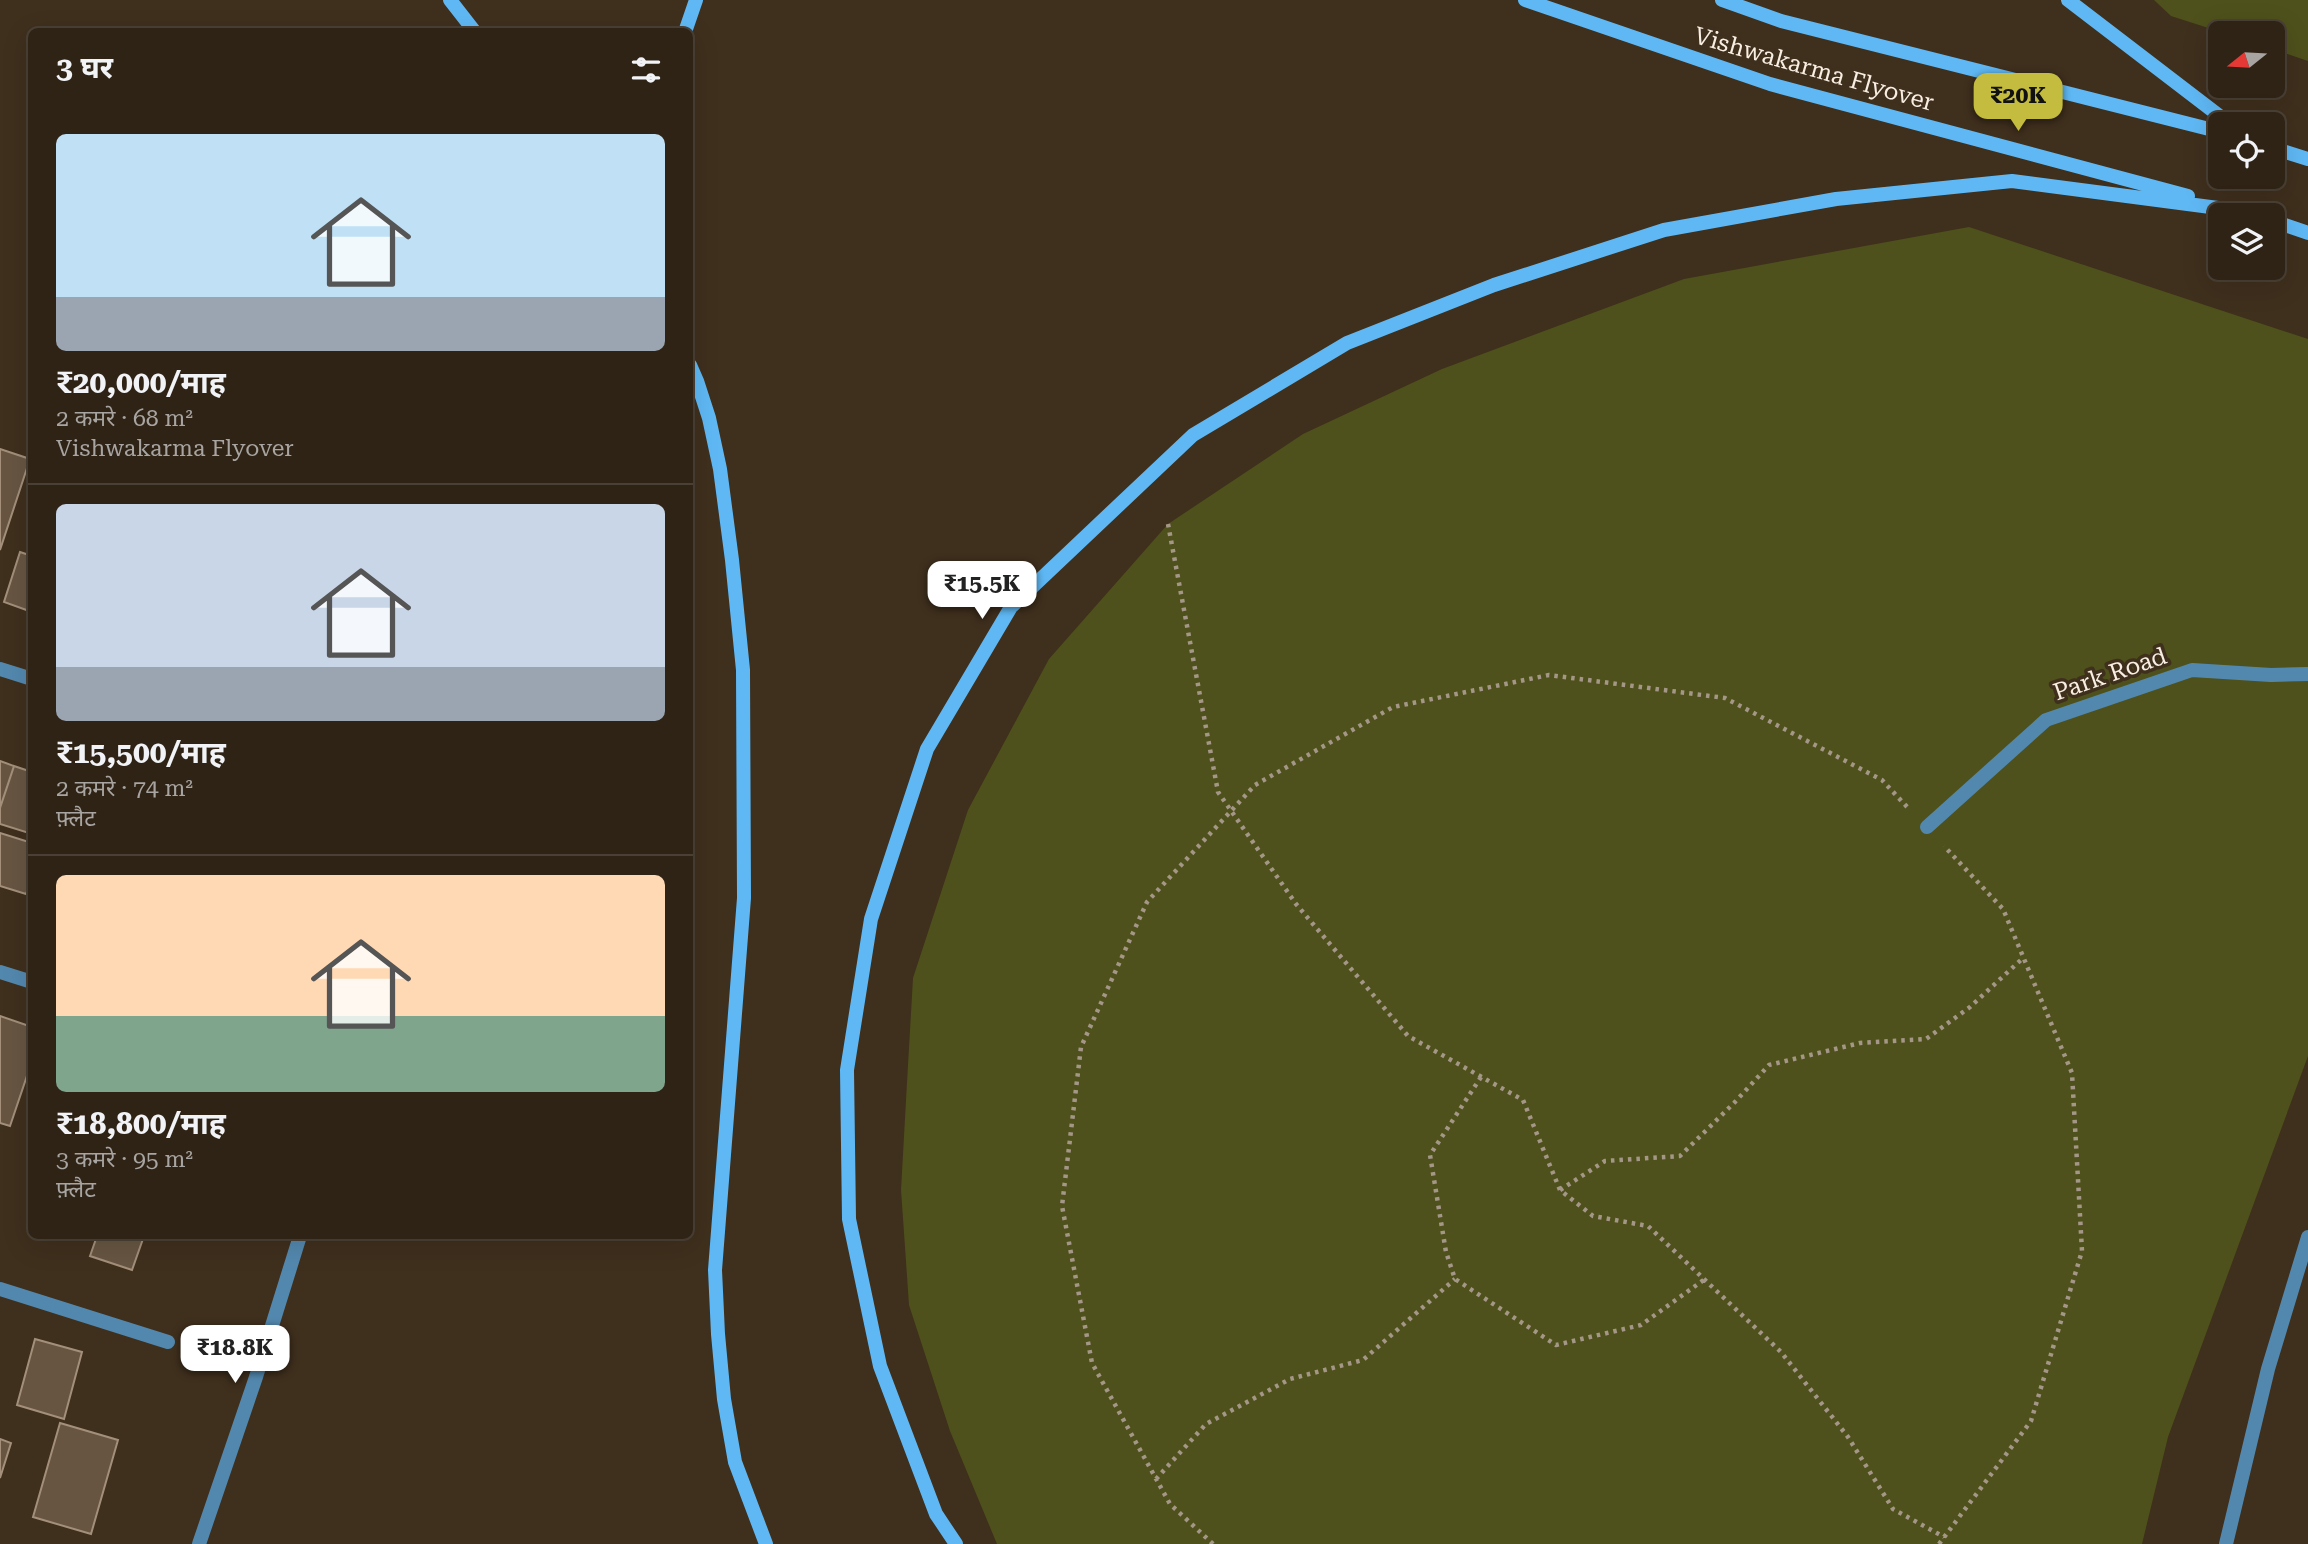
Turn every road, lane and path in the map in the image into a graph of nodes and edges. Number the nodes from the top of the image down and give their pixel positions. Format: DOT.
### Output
graph roads {
  1 [pos="450,0"];
  2 [pos="696,0"];
  3 [pos="1525,0"];
  4 [pos="1722,0"];
  5 [pos="2068,0"];
  6 [pos="472,28"];
  7 [pos="686,28"];
  8 [pos="2214,112"];
  9 [pos="2208,129"];
  10 [pos="2285,152"];
  11 [pos="2308,159"];
  12 [pos="2211,203"];
  13 [pos="2208,208"];
  14 [pos="2285,225"];
  15 [pos="2308,233"];
  16 [pos="693,372"];
  17 [pos="1168,524"];
  18 [pos="0,668"];
  19 [pos="2308,674"];
  20 [pos="28,678"];
  21 [pos="1927,827"];
  22 [pos="2023,958"];
  23 [pos="0,972"];
  24 [pos="28,981"];
  25 [pos="1481,1077"];
  26 [pos="1560,1190"];
  27 [pos="2308,1237"];
  28 [pos="299,1239"];
  29 [pos="1455,1279"];
  30 [pos="1705,1279"];
  31 [pos="0,1289"];
  32 [pos="168,1342"];
  33 [pos="1156,1479"];
  34 [pos="1944,1537"];
  35 [pos="199,1544"];
  36 [pos="766,1544"];
  37 [pos="956,1544"];
  38 [pos="1213,1544"];
  39 [pos="1939,1544"];
  40 [pos="2226,1544"];
  1 -- 6 [label="main road"];
  2 -- 7 [label="main road"];
  3 -- 12 [label="main road, Vishwakarma Flyover"];
  4 -- 9 [label="main road, Vishwakarma Flyover"];
  5 -- 8 [label="main road"];
  10 -- 11 [label="main road"];
  13 -- 37 [label="main road"];
  14 -- 15 [label="main road"];
  16 -- 36 [label="main road"];
  17 -- 25 [label="path"];
  18 -- 20 [label="street"];
  19 -- 21 [label="street, Park Road"];
  21 -- 22 [label="path"];
  21 -- 33 [label="path"];
  22 -- 26 [label="path"];
  22 -- 34 [label="path"];
  23 -- 24 [label="street"];
  25 -- 26 [label="path"];
  25 -- 29 [label="path"];
  26 -- 30 [label="path"];
  27 -- 40 [label="street"];
  28 -- 35 [label="street"];
  29 -- 30 [label="path"];
  29 -- 33 [label="path"];
  30 -- 34 [label="path"];
  31 -- 32 [label="street"];
  33 -- 38 [label="path"];
  34 -- 39 [label="path"];
}
